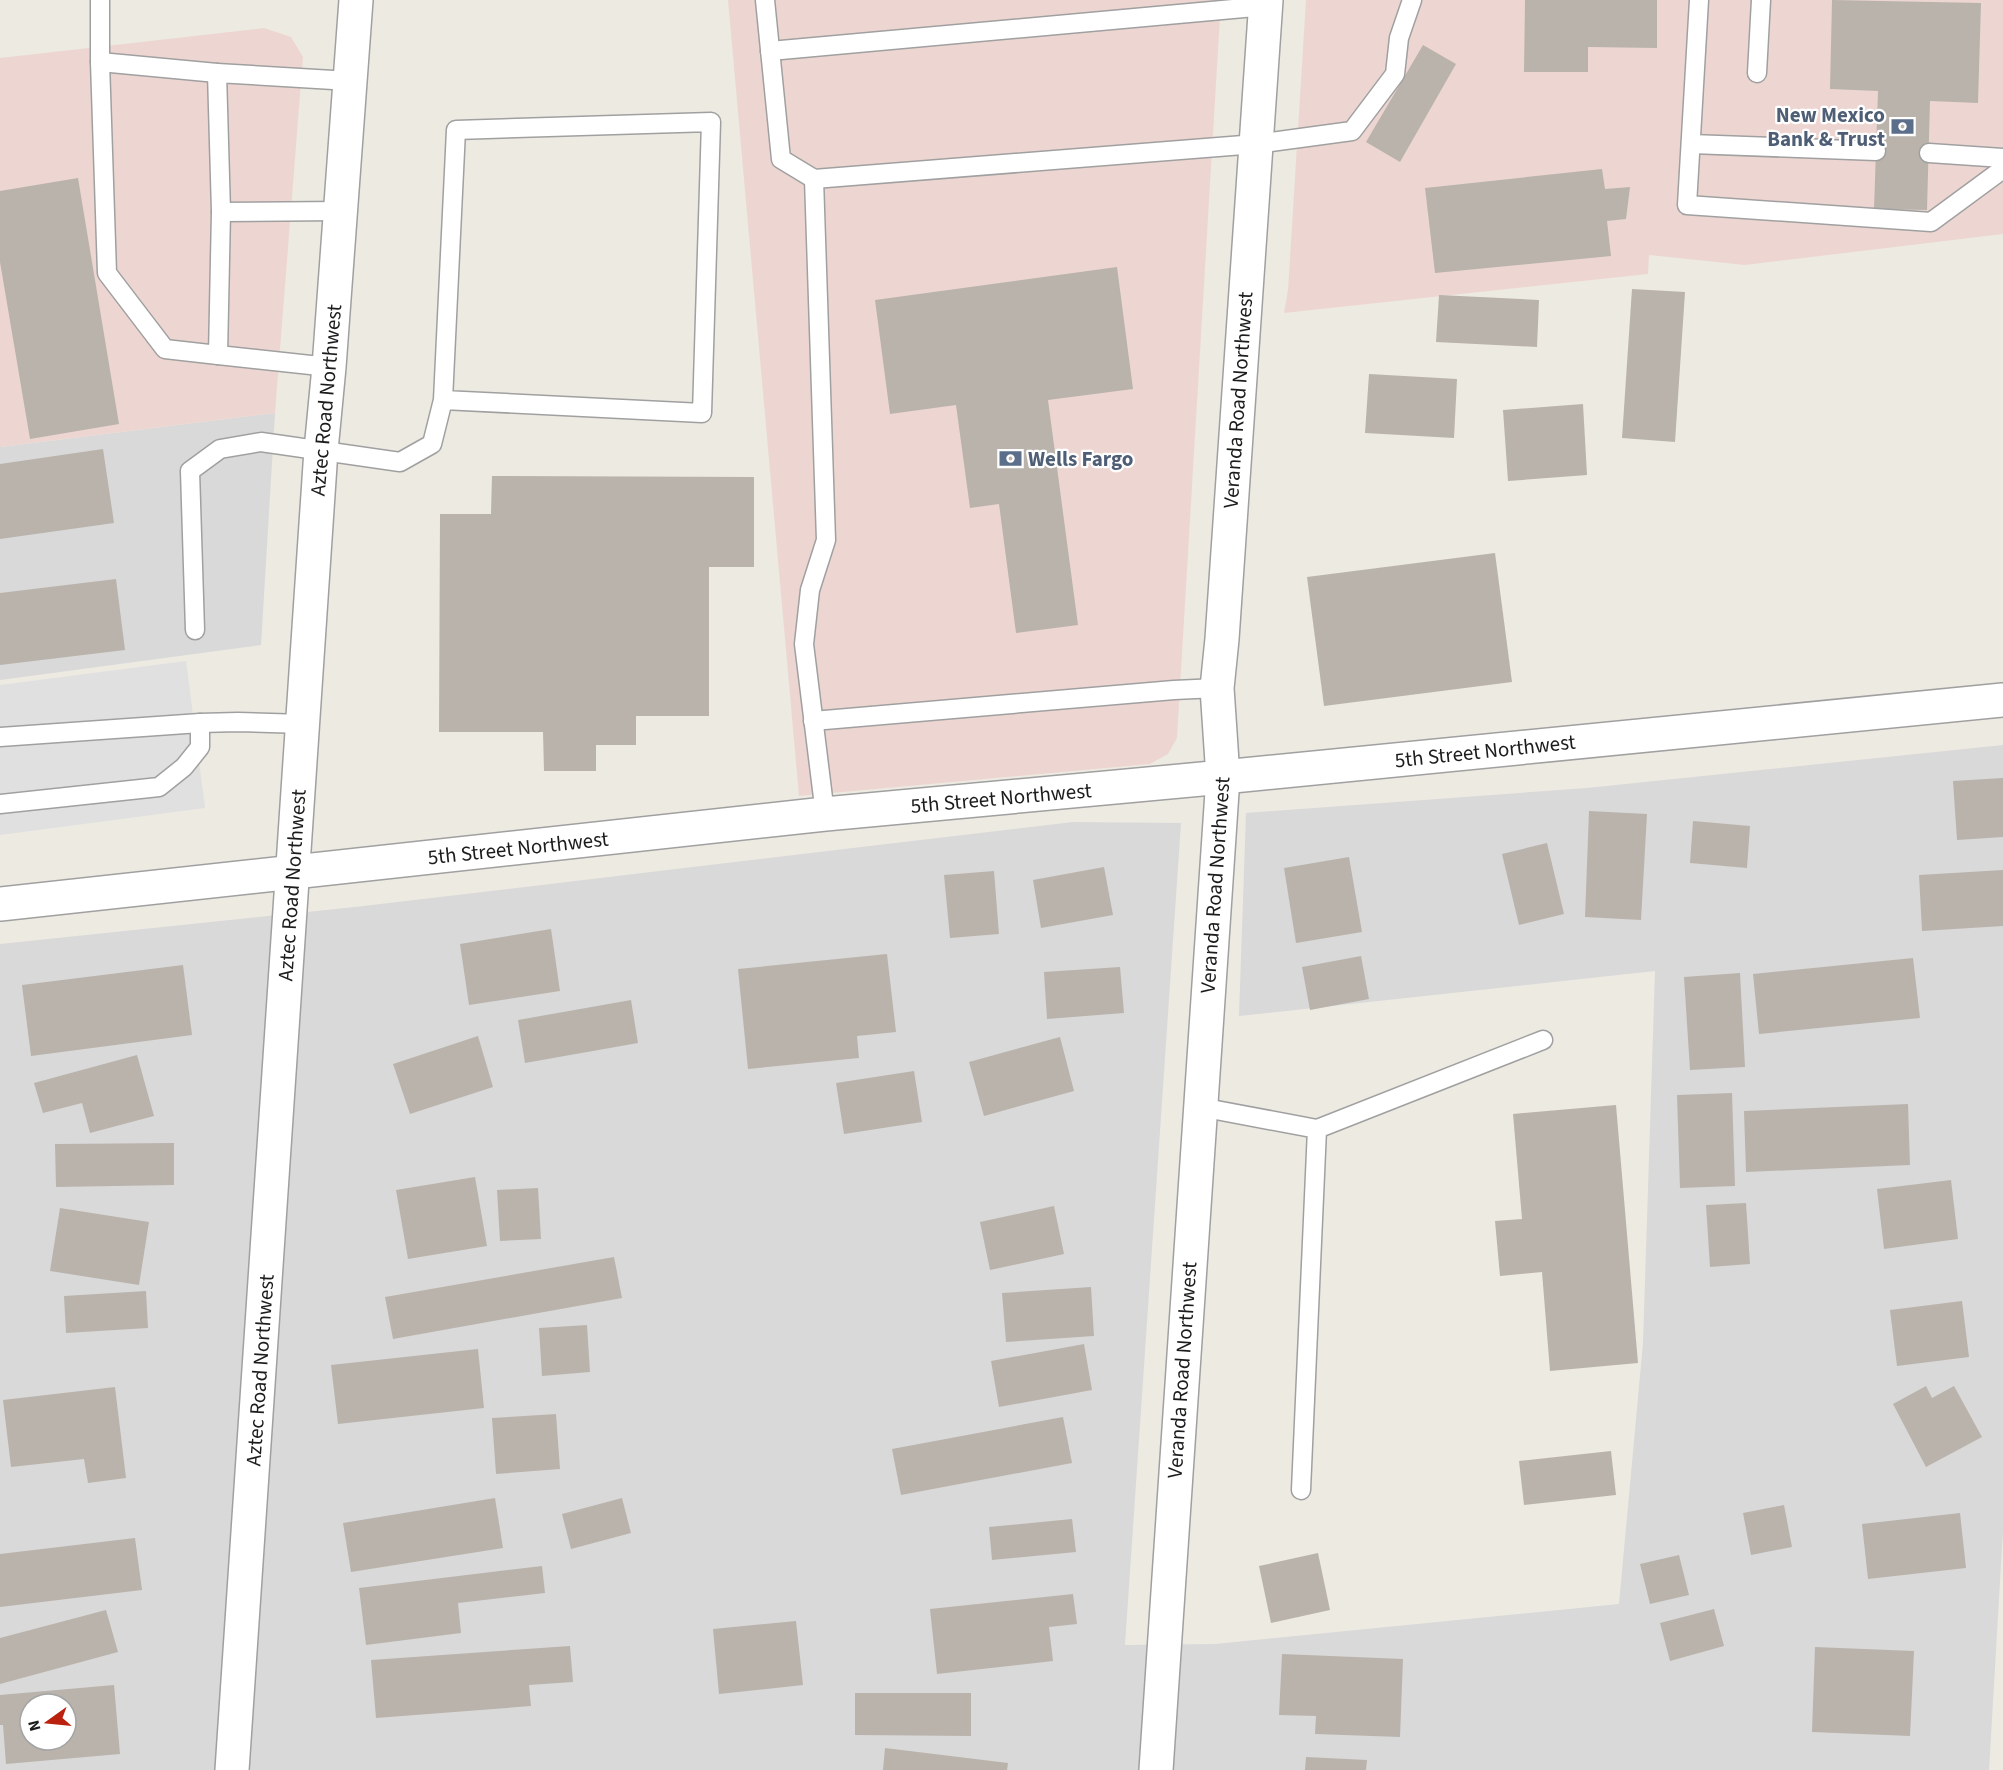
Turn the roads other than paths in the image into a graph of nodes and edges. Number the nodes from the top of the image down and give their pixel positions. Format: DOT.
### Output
graph roads {
  1 [pos="100,0"];
  2 [pos="356,0"];
  3 [pos="765,0"];
  4 [pos="1412,0"];
  5 [pos="1699,0"];
  6 [pos="1761,0"];
  7 [pos="1266,3"];
  8 [pos="770,51"];
  9 [pos="100,62"];
  10 [pos="217,73"];
  11 [pos="1757,74"];
  12 [pos="350,81"];
  13 [pos="1256,144"];
  14 [pos="1691,144"];
  15 [pos="1876,151"];
  16 [pos="1929,153"];
  17 [pos="2003,158"];
  18 [pos="2003,169"];
  19 [pos="814,179"];
  20 [pos="221,212"];
  21 [pos="340,212"];
  22 [pos="218,355"];
  23 [pos="329,367"];
  24 [pos="443,400"];
  25 [pos="321,450"];
  26 [pos="195,630"];
  27 [pos="1217,688"];
  28 [pos="2003,699"];
  29 [pos="813,722"];
  30 [pos="200,723"];
  31 [pos="304,724"];
  32 [pos="0,737"];
  33 [pos="1223,777"];
  34 [pos="0,804"];
  35 [pos="825,814"];
  36 [pos="293,872"];
  37 [pos="0,904"];
  38 [pos="1542,1040"];
  39 [pos="1200,1107"];
  40 [pos="1317,1129"];
  41 [pos="1301,1490"];
  42 [pos="232,1770"];
  43 [pos="1156,1770"];
  1 -- 9 [label="lane"];
  2 -- 12 [label="street, Aztec Road Northwest"];
  3 -- 8 [label="lane"];
  4 -- 13 [label="lane"];
  5 -- 14 [label="lane"];
  6 -- 11 [label="lane"];
  7 -- 8 [label="lane"];
  7 -- 13 [label="street, Veranda Road Northwest"];
  8 -- 19 [label="lane"];
  9 -- 10 [label="lane"];
  9 -- 22 [label="lane"];
  10 -- 12 [label="lane"];
  10 -- 20 [label="lane"];
  12 -- 21 [label="street, Aztec Road Northwest"];
  13 -- 19 [label="lane"];
  13 -- 27 [label="street, Veranda Road Northwest"];
  14 -- 15 [label="lane"];
  14 -- 18 [label="lane"];
  16 -- 17 [label="lane"];
  19 -- 29 [label="lane"];
  20 -- 21 [label="lane"];
  20 -- 22 [label="lane"];
  21 -- 23 [label="street, Aztec Road Northwest"];
  22 -- 23 [label="lane"];
  23 -- 25 [label="street, Aztec Road Northwest"];
  24 -- 24 [label="lane"];
  24 -- 25 [label="lane"];
  25 -- 26 [label="lane"];
  25 -- 31 [label="street, Aztec Road Northwest"];
  27 -- 29 [label="lane"];
  27 -- 33 [label="street, Veranda Road Northwest"];
  28 -- 33 [label="street, 5th Street Northwest"];
  29 -- 35 [label="lane"];
  30 -- 31 [label="lane"];
  30 -- 32 [label="lane"];
  30 -- 34 [label="lane"];
  31 -- 36 [label="street, Aztec Road Northwest"];
  33 -- 35 [label="street, 5th Street Northwest"];
  33 -- 39 [label="street, Veranda Road Northwest"];
  35 -- 36 [label="street, 5th Street Northwest"];
  36 -- 37 [label="street, 5th Street Northwest"];
  36 -- 42 [label="street, Aztec Road Northwest"];
  38 -- 40 [label="lane"];
  39 -- 40 [label="lane"];
  39 -- 43 [label="street, Veranda Road Northwest"];
  40 -- 41 [label="lane"];
}
